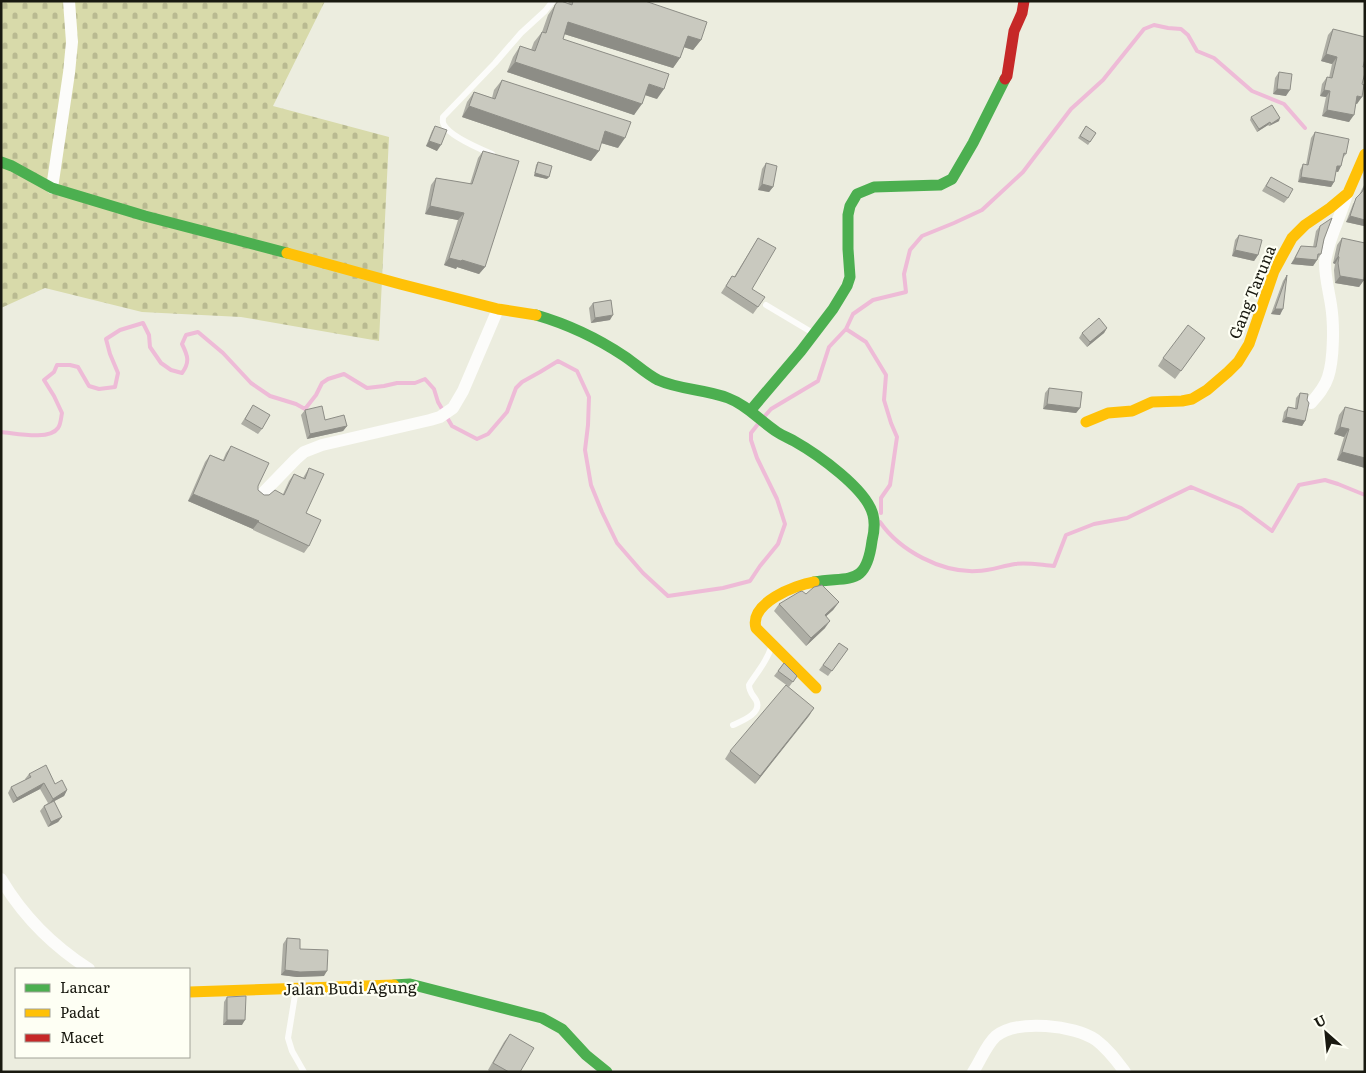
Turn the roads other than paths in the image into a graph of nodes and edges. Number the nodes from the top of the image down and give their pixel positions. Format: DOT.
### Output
graph roads {
  1 [pos="69,1"];
  2 [pos="553,1"];
  3 [pos="1024,1"];
  4 [pos="1365,154"];
  5 [pos="496,157"];
  6 [pos="1,162"];
  7 [pos="52,188"];
  8 [pos="1348,193"];
  9 [pos="766,306"];
  10 [pos="498,309"];
  11 [pos="814,333"];
  12 [pos="1312,402"];
  13 [pos="753,414"];
  14 [pos="1086,422"];
  15 [pos="261,494"];
  16 [pos="772,644"];
  17 [pos="816,688"];
  18 [pos="733,725"];
  19 [pos="1,879"];
  20 [pos="87,968"];
  21 [pos="297,988"];
  22 [pos="190,992"];
  23 [pos="304,1072"];
  24 [pos="607,1072"];
  25 [pos="973,1072"];
  26 [pos="1125,1072"];
  1 -- 7 [label="street"];
  2 -- 5 [label="lane"];
  3 -- 11 [label="street"];
  4 -- 8 [label="street, Gang Taruna"];
  6 -- 7 [label="street"];
  7 -- 10 [label="street"];
  8 -- 12 [label="street"];
  8 -- 14 [label="street, Gang Taruna"];
  9 -- 11 [label="lane"];
  10 -- 13 [label="street"];
  10 -- 15 [label="street"];
  11 -- 13 [label="street"];
  13 -- 16 [label="street"];
  16 -- 17 [label="street"];
  16 -- 18 [label="lane"];
  19 -- 20 [label="street"];
  21 -- 22 [label="street, Jalan Budi Agung"];
  21 -- 23 [label="lane"];
  21 -- 24 [label="street, Jalan Budi Agung"];
  25 -- 26 [label="street"];
}
